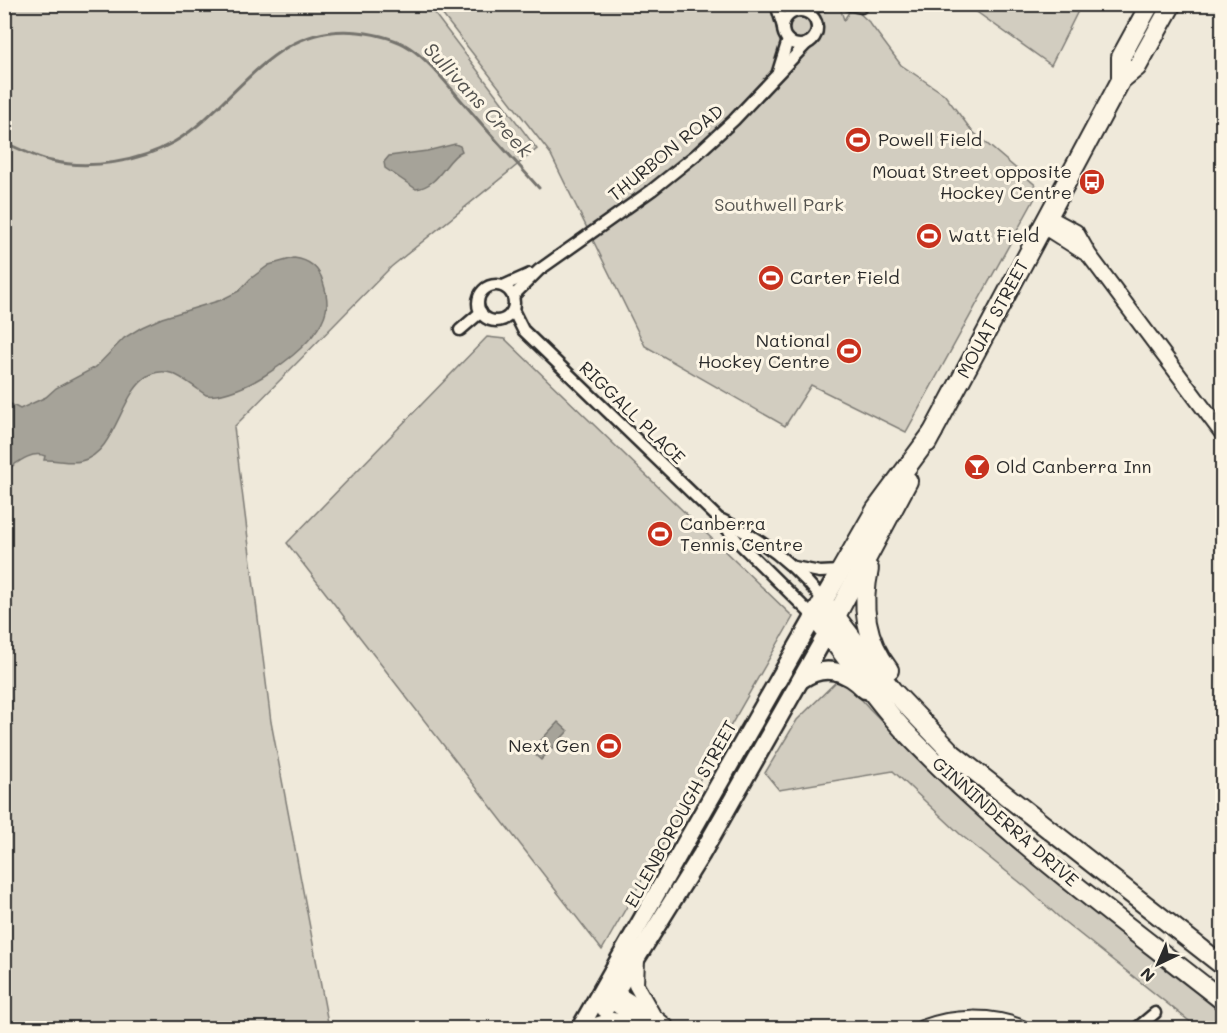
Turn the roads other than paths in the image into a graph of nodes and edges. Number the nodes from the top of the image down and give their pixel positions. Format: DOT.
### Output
graph roads {
  1 [pos="776,4"];
  2 [pos="786,4"];
  3 [pos="826,4"];
  4 [pos="846,4"];
  5 [pos="1150,4"];
  6 [pos="1172,4"];
  7 [pos="861,8"];
  8 [pos="801,11"];
  9 [pos="816,22"];
  10 [pos="783,27"];
  11 [pos="788,40"];
  12 [pos="807,43"];
  13 [pos="777,75"];
  14 [pos="1121,80"];
  15 [pos="1045,221"];
  16 [pos="538,270"];
  17 [pos="503,286"];
  18 [pos="513,296"];
  19 [pos="513,310"];
  20 [pos="481,312"];
  21 [pos="500,321"];
  22 [pos="460,330"];
  23 [pos="523,330"];
  24 [pos="933,432"];
  25 [pos="1222,433"];
  26 [pos="719,519"];
  27 [pos="872,551"];
  28 [pos="794,567"];
  29 [pos="840,571"];
  30 [pos="823,600"];
  31 [pos="814,617"];
  32 [pos="832,626"];
  33 [pos="801,680"];
  34 [pos="891,716"];
  35 [pos="1006,797"];
  36 [pos="637,959"];
  37 [pos="1222,965"];
  38 [pos="608,994"];
  39 [pos="1222,1000"];
  40 [pos="1155,1013"];
  41 [pos="651,1024"];
  42 [pos="590,1027"];
  43 [pos="668,1029"];
  44 [pos="922,1029"];
  45 [pos="1022,1029"];
  46 [pos="1137,1029"];
  1 -- 10 [label="street"];
  2 -- 8 [label="street"];
  3 -- 8 [label="street, THURBON ROAD"];
  3 -- 9 [label="street, THURBON ROAD"];
  4 -- 7 [label="street"];
  5 -- 14 [label="main road, MOUAT STREET"];
  6 -- 14 [label="main road, MOUAT STREET"];
  8 -- 9 [label="street"];
  8 -- 10 [label="street, THURBON ROAD"];
  9 -- 12 [label="street, THURBON ROAD"];
  10 -- 11 [label="street"];
  11 -- 12 [label="street"];
  11 -- 13 [label="street, THURBON ROAD"];
  12 -- 13 [label="street, THURBON ROAD"];
  13 -- 16 [label="street, THURBON ROAD"];
  14 -- 15 [label="main road, MOUAT STREET"];
  15 -- 24 [label="main road, MOUAT STREET"];
  15 -- 25 [label="street"];
  16 -- 17 [label="street, THURBON ROAD"];
  16 -- 18 [label="street, THURBON ROAD"];
  17 -- 18 [label="street"];
  17 -- 20 [label="street"];
  18 -- 19 [label="street"];
  19 -- 21 [label="street"];
  19 -- 23 [label="street, RIGGALL PLACE"];
  20 -- 21 [label="street"];
  20 -- 22 [label="street"];
  21 -- 23 [label="street, RIGGALL PLACE"];
  23 -- 26 [label="street, RIGGALL PLACE"];
  24 -- 27 [label="main road, MOUAT STREET"];
  24 -- 29 [label="main road, MOUAT STREET"];
  26 -- 28 [label="street, RIGGALL PLACE"];
  26 -- 31 [label="street, RIGGALL PLACE"];
  27 -- 32 [label="main road, MOUAT STREET"];
  27 -- 35 [label="main road"];
  28 -- 29 [label="street, RIGGALL PLACE"];
  28 -- 30 [label="street, RIGGALL PLACE"];
  29 -- 30 [label="main road, MOUAT STREET"];
  30 -- 31 [label="main road, MOUAT STREET"];
  30 -- 32 [label="main road, GINNINDERRA DRIVE"];
  31 -- 32 [label="main road, GINNINDERRA DRIVE"];
  31 -- 38 [label="main road, ELLENBOROUGH STREET"];
  32 -- 33 [label="main road, ELLENBOROUGH STREET"];
  32 -- 34 [label="main road, GINNINDERRA DRIVE"];
  32 -- 35 [label="main road, GINNINDERRA DRIVE"];
  33 -- 34 [label="main road"];
  33 -- 36 [label="main road, ELLENBOROUGH STREET"];
  34 -- 39 [label="main road, GINNINDERRA DRIVE"];
  35 -- 37 [label="main road, GINNINDERRA DRIVE"];
  36 -- 38 [label="main road, ELLENBOROUGH STREET"];
  36 -- 41 [label="street"];
  38 -- 41 [label="street"];
  38 -- 42 [label="main road, ELLENBOROUGH STREET"];
  40 -- 46 [label="street"];
  41 -- 42 [label="street"];
  41 -- 43 [label="street"];
  44 -- 45 [label="street"];
}
